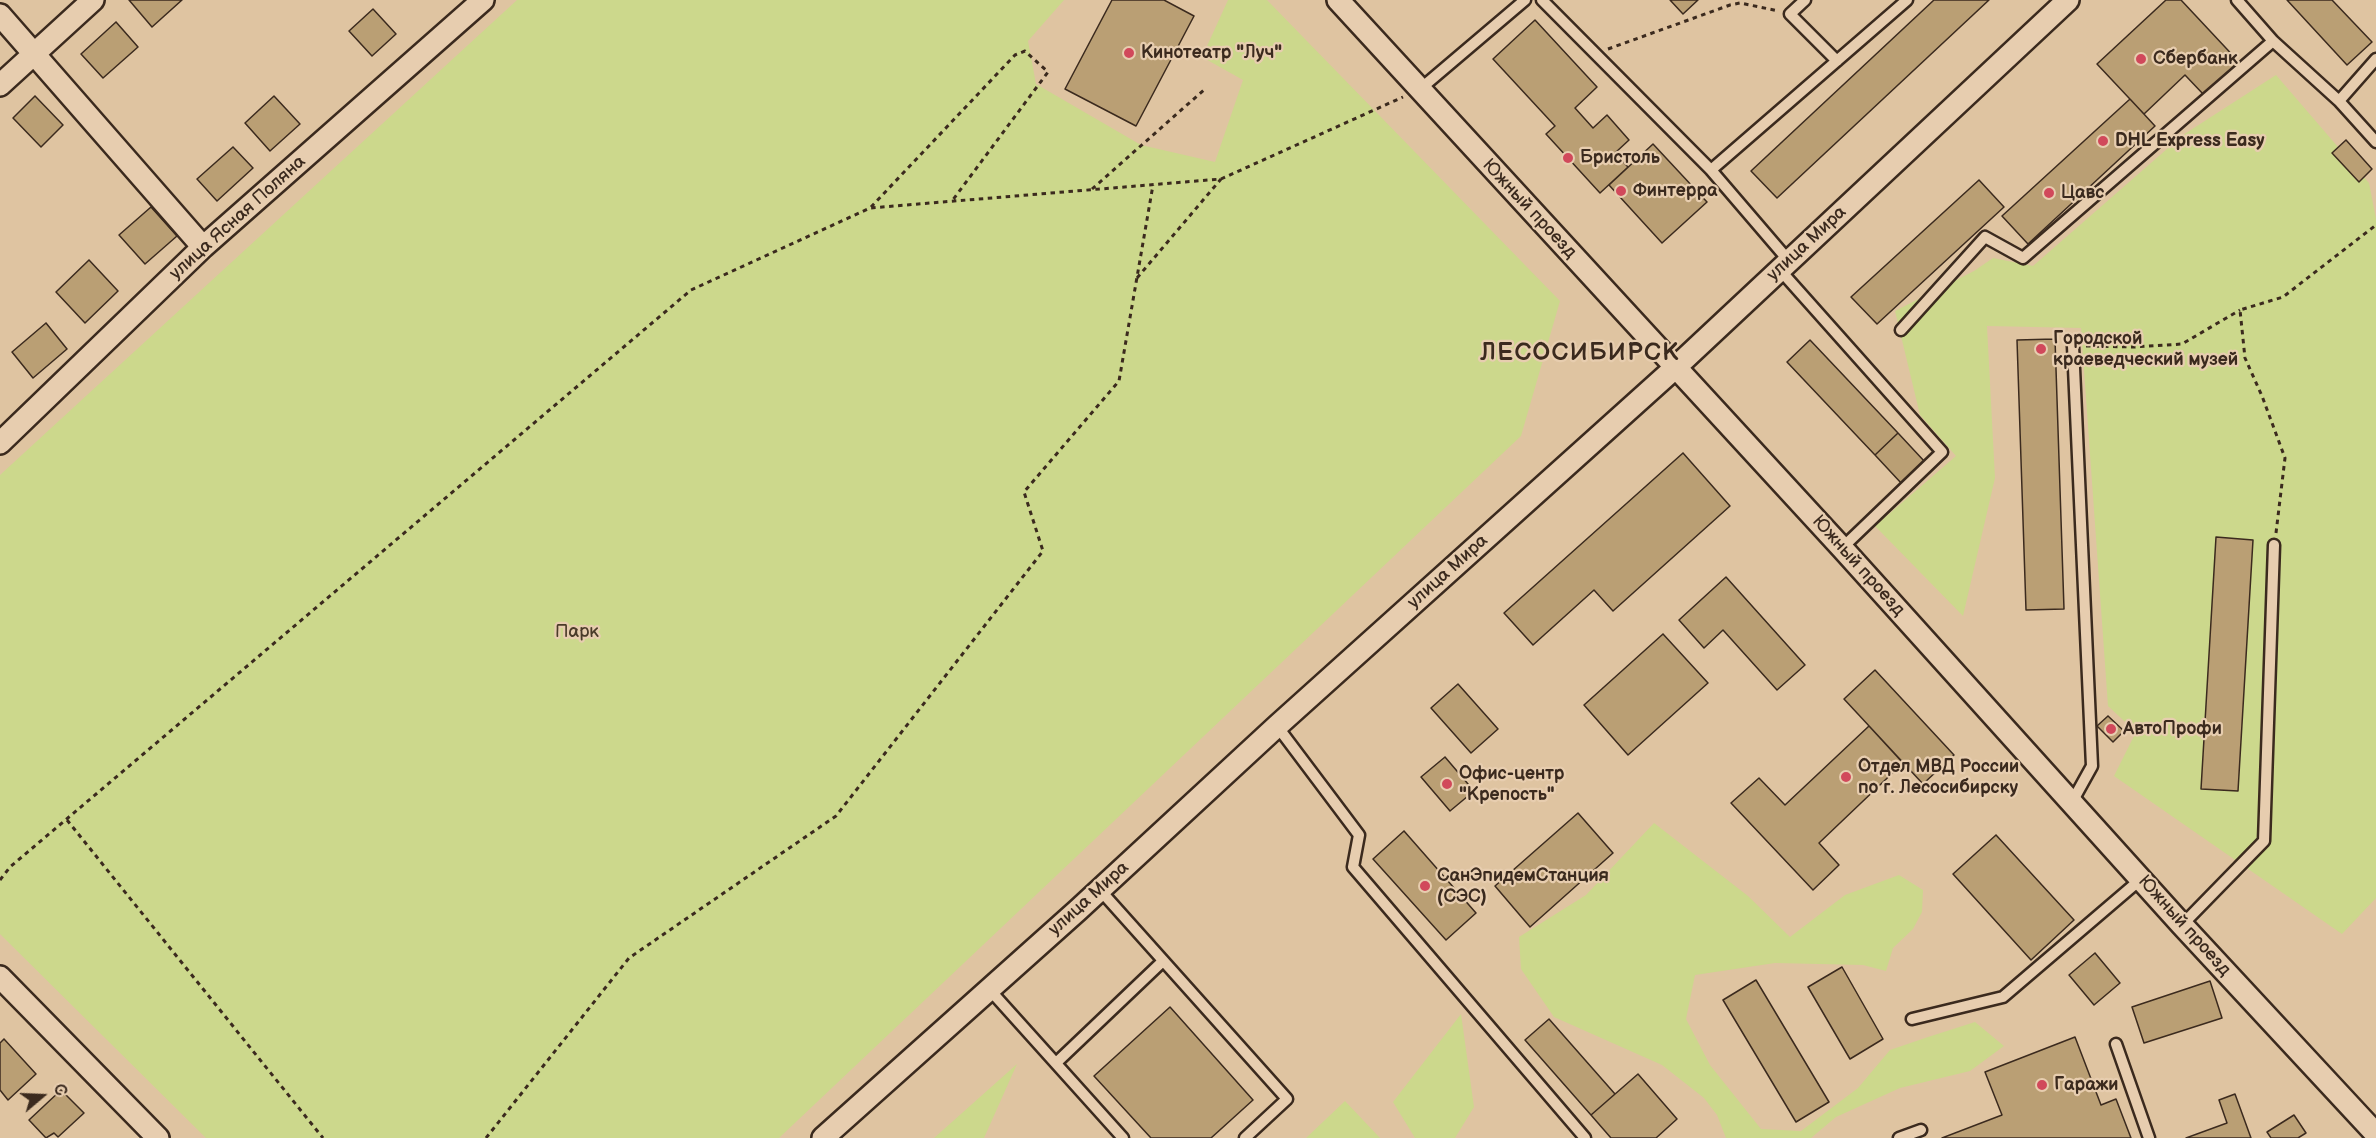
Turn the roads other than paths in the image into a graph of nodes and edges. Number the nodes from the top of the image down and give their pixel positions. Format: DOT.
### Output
graph roads {
  1 [pos="93,0"];
  2 [pos="483,0"];
  3 [pos="1338,0"];
  4 [pos="1525,0"];
  5 [pos="1542,0"];
  6 [pos="1805,0"];
  7 [pos="1907,0"];
  8 [pos="2068,0"];
  9 [pos="2237,0"];
  10 [pos="0,15"];
  11 [pos="2273,41"];
  12 [pos="35,54"];
  13 [pos="2376,59"];
  14 [pos="1837,61"];
  15 [pos="0,85"];
  16 [pos="1418,90"];
  17 [pos="2339,101"];
  18 [pos="2376,142"];
  19 [pos="1711,170"];
  20 [pos="203,247"];
  21 [pos="1784,265"];
  22 [pos="1901,330"];
  23 [pos="2073,346"];
  24 [pos="1676,367"];
  25 [pos="0,443"];
  26 [pos="2274,545"];
  27 [pos="1842,548"];
  28 [pos="1277,726"];
  29 [pos="2072,801"];
  30 [pos="2140,879"];
  31 [pos="1100,890"];
  32 [pos="2182,925"];
  33 [pos="1163,961"];
  34 [pos="0,977"];
  35 [pos="988,989"];
  36 [pos="1912,1019"];
  37 [pos="2116,1044"];
  38 [pos="1056,1063"];
  39 [pos="1920,1130"];
  40 [pos="2376,1134"];
  41 [pos="158,1138"];
  42 [pos="823,1138"];
  43 [pos="1123,1138"];
  44 [pos="1245,1138"];
  45 [pos="1585,1138"];
  46 [pos="1899,1138"];
  47 [pos="2149,1138"];
  1 -- 12 [label="street"];
  2 -- 20 [label="street, улица Ясная Поляна"];
  3 -- 16 [label="street, Южный проезд"];
  4 -- 16 [label="lane"];
  5 -- 19 [label="lane"];
  6 -- 14 [label="lane"];
  7 -- 14 [label="lane"];
  8 -- 21 [label="street, улица Мира"];
  9 -- 11 [label="lane"];
  10 -- 12 [label="street"];
  11 -- 17 [label="lane"];
  11 -- 22 [label="lane"];
  12 -- 15 [label="street"];
  12 -- 20 [label="street"];
  13 -- 17 [label="lane"];
  14 -- 19 [label="lane"];
  16 -- 24 [label="street, Южный проезд"];
  17 -- 18 [label="lane"];
  19 -- 21 [label="lane"];
  20 -- 25 [label="street, улица Ясная Поляна"];
  21 -- 24 [label="street, улица Мира"];
  21 -- 27 [label="lane"];
  23 -- 29 [label="lane"];
  24 -- 27 [label="street, Южный проезд"];
  24 -- 28 [label="street, улица Мира"];
  26 -- 32 [label="lane"];
  27 -- 29 [label="street, Южный проезд"];
  28 -- 31 [label="street, улица Мира"];
  28 -- 45 [label="lane"];
  29 -- 30 [label="street, Южный проезд"];
  30 -- 32 [label="street, Южный проезд"];
  30 -- 36 [label="lane"];
  31 -- 33 [label="lane"];
  31 -- 35 [label="street, улица Мира"];
  32 -- 40 [label="street, Южный проезд"];
  33 -- 38 [label="lane"];
  33 -- 44 [label="lane"];
  34 -- 41 [label="street"];
  35 -- 38 [label="lane"];
  35 -- 42 [label="street, улица Мира"];
  37 -- 47 [label="lane"];
  38 -- 43 [label="lane"];
  39 -- 46 [label="lane"];
}
